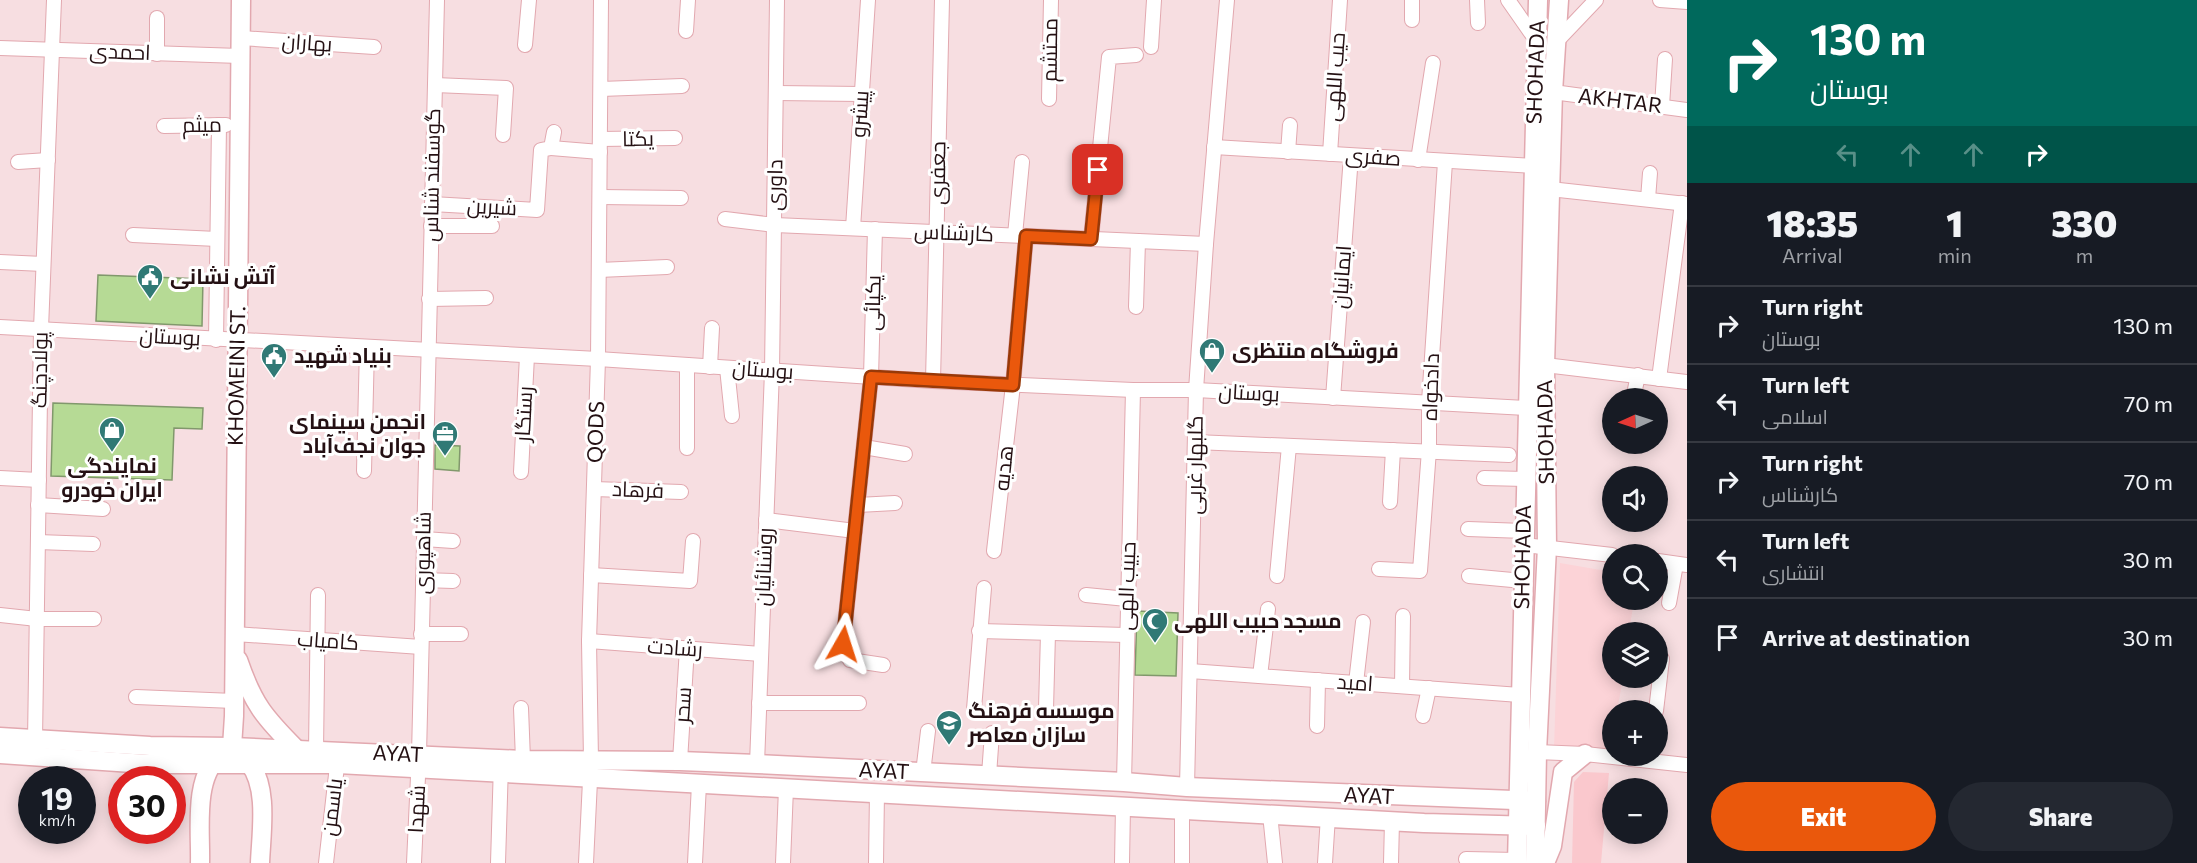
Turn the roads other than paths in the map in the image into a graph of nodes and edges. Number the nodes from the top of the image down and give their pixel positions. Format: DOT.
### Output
graph roads {
  1 [pos="54,0"];
  2 [pos="241,0"];
  3 [pos="437,0"];
  4 [pos="529,0"];
  5 [pos="601,0"];
  6 [pos="688,0"];
  7 [pos="777,0"];
  8 [pos="868,0"];
  9 [pos="942,0"];
  10 [pos="1050,0"];
  11 [pos="1154,0"];
  12 [pos="1227,0"];
  13 [pos="1340,0"];
  14 [pos="1412,0"];
  15 [pos="1477,0"];
  16 [pos="1508,0"];
  17 [pos="1538,0"];
  18 [pos="1559,0"];
  19 [pos="1596,0"];
  20 [pos="1660,0"];
  21 [pos="1687,2"];
  22 [pos="157,18"];
  23 [pos="1412,20"];
  24 [pos="1478,23"];
  25 [pos="686,31"];
  26 [pos="1536,39"];
  27 [pos="1556,42"];
  28 [pos="525,45"];
  29 [pos="240,47"];
  30 [pos="374,47"];
  31 [pos="1151,47"];
  32 [pos="0,48"];
  33 [pos="52,50"];
  34 [pos="157,54"];
  35 [pos="1136,55"];
  36 [pos="1665,59"];
  37 [pos="1432,63"];
  38 [pos="435,85"];
  39 [pos="682,86"];
  40 [pos="601,89"];
  41 [pos="1554,92"];
  42 [pos="776,93"];
  43 [pos="861,94"];
  44 [pos="1049,99"];
  45 [pos="1662,106"];
  46 [pos="1687,110"];
  47 [pos="240,124"];
  48 [pos="1290,124"];
  49 [pos="219,125"];
  50 [pos="164,126"];
  51 [pos="554,132"];
  52 [pos="503,135"];
  53 [pos="675,138"];
  54 [pos="600,145"];
  55 [pos="1214,147"];
  56 [pos="551,148"];
  57 [pos="1288,152"];
  58 [pos="1330,154"];
  59 [pos="1351,156"];
  60 [pos="48,160"];
  61 [pos="1418,160"];
  62 [pos="18,162"];
  63 [pos="1022,162"];
  64 [pos="1444,162"];
  65 [pos="1533,166"];
  66 [pos="1650,173"];
  67 [pos="1550,189"];
  68 [pos="600,198"];
  69 [pos="681,198"];
  70 [pos="1648,199"];
  71 [pos="432,204"];
  72 [pos="1684,204"];
  73 [pos="725,219"];
  74 [pos="775,225"];
  75 [pos="431,226"];
  76 [pos="492,226"];
  77 [pos="853,228"];
  78 [pos="875,229"];
  79 [pos="937,232"];
  80 [pos="133,235"];
  81 [pos="1021,236"];
  82 [pos="218,239"];
  83 [pos="1091,239"];
  84 [pos="1138,241"];
  85 [pos="1206,244"];
  86 [pos="0,262"];
  87 [pos="44,264"];
  88 [pos="667,267"];
  89 [pos="599,270"];
  90 [pos="486,298"];
  91 [pos="429,299"];
  92 [pos="1136,307"];
  93 [pos="0,327"];
  94 [pos="712,328"];
  95 [pos="41,329"];
  96 [pos="216,340"];
  97 [pos="237,340"];
  98 [pos="367,347"];
  99 [pos="428,351"];
  100 [pos="527,356"];
  101 [pos="598,359"];
  102 [pos="687,365"];
  103 [pos="1545,365"];
  104 [pos="710,367"];
  105 [pos="727,368"];
  106 [pos="772,371"];
  107 [pos="1638,375"];
  108 [pos="871,377"];
  109 [pos="1659,378"];
  110 [pos="933,381"];
  111 [pos="1687,382"];
  112 [pos="1013,385"];
  113 [pos="1636,388"];
  114 [pos="1133,390"];
  115 [pos="1196,390"];
  116 [pos="1333,398"];
  117 [pos="1429,402"];
  118 [pos="1527,408"];
  119 [pos="732,416"];
  120 [pos="1195,442"];
  121 [pos="1289,446"];
  122 [pos="864,447"];
  123 [pos="687,448"];
  124 [pos="1393,450"];
  125 [pos="1429,450"];
  126 [pos="905,454"];
  127 [pos="1509,455"];
  128 [pos="364,471"];
  129 [pos="520,472"];
  130 [pos="0,478"];
  131 [pos="1484,478"];
  132 [pos="1525,479"];
  133 [pos="39,480"];
  134 [pos="594,489"];
  135 [pos="681,492"];
  136 [pos="1390,502"];
  137 [pos="895,503"];
  138 [pos="38,505"];
  139 [pos="858,505"];
  140 [pos="103,509"];
  141 [pos="766,520"];
  142 [pos="1468,529"];
  143 [pos="855,531"];
  144 [pos="1524,538"];
  145 [pos="424,539"];
  146 [pos="453,541"];
  147 [pos="693,541"];
  148 [pos="38,542"];
  149 [pos="93,544"];
  150 [pos="1547,547"];
  151 [pos="994,551"];
  152 [pos="1602,554"];
  153 [pos="1681,564"];
  154 [pos="1379,569"];
  155 [pos="591,575"];
  156 [pos="1277,576"];
  157 [pos="1469,576"];
  158 [pos="423,580"];
  159 [pos="453,581"];
  160 [pos="1523,581"];
  161 [pos="984,588"];
  162 [pos="318,595"];
  163 [pos="1086,595"];
  164 [pos="1127,599"];
  165 [pos="1669,603"];
  166 [pos="1268,609"];
  167 [pos="0,615"];
  168 [pos="1403,616"];
  169 [pos="37,619"];
  170 [pos="94,619"];
  171 [pos="1363,622"];
  172 [pos="979,631"];
  173 [pos="1048,633"];
  174 [pos="461,634"];
  175 [pos="1126,635"];
  176 [pos="319,640"];
  177 [pos="234,641"];
  178 [pos="421,641"];
  179 [pos="590,641"];
  180 [pos="687,648"];
  181 [pos="761,654"];
  182 [pos="883,665"];
  183 [pos="1190,671"];
  184 [pos="1260,676"];
  185 [pos="1318,680"];
  186 [pos="1356,683"];
  187 [pos="1402,686"];
  188 [pos="1429,688"];
  189 [pos="1520,695"];
  190 [pos="136,697"];
  191 [pos="759,703"];
  192 [pos="859,703"];
  193 [pos="234,708"];
  194 [pos="521,708"];
  195 [pos="974,709"];
  196 [pos="1046,710"];
  197 [pos="1423,716"];
  198 [pos="1317,726"];
  199 [pos="928,731"];
  200 [pos="992,733"];
  201 [pos="0,737"];
  202 [pos="35,741"];
  203 [pos="232,747"];
  204 [pos="316,751"];
  205 [pos="1537,752"];
  206 [pos="0,754"];
  207 [pos="1585,754"];
  208 [pos="1602,755"];
  209 [pos="295,756"];
  210 [pos="338,758"];
  211 [pos="523,760"];
  212 [pos="680,761"];
  213 [pos="1668,761"];
  214 [pos="419,762"];
  215 [pos="147,764"];
  216 [pos="211,764"];
  217 [pos="250,764"];
  218 [pos="757,764"];
  219 [pos="1687,764"];
  220 [pos="501,766"];
  221 [pos="590,769"];
  222 [pos="923,773"];
  223 [pos="989,775"];
  224 [pos="1124,782"];
  225 [pos="699,784"];
  226 [pos="1187,787"];
  227 [pos="786,788"];
  228 [pos="877,792"];
  229 [pos="1438,799"];
  230 [pos="1517,801"];
  231 [pos="1536,801"];
  232 [pos="201,802"];
  233 [pos="263,805"];
  234 [pos="1123,806"];
  235 [pos="1182,810"];
  236 [pos="1270,814"];
  237 [pos="1328,816"];
  238 [pos="1392,821"];
  239 [pos="1437,823"];
  240 [pos="1517,825"];
  241 [pos="1536,826"];
  242 [pos="1466,859"];
  243 [pos="1523,862"];
  244 [pos="200,863"];
  245 [pos="260,863"];
  246 [pos="326,863"];
  247 [pos="414,863"];
  248 [pos="498,863"];
  249 [pos="586,863"];
  250 [pos="695,863"];
  251 [pos="783,863"];
  252 [pos="876,863"];
  253 [pos="1122,863"];
  254 [pos="1182,863"];
  255 [pos="1275,863"];
  256 [pos="1325,863"];
  257 [pos="1391,863"];
  258 [pos="1545,863"];
  1 -- 33 [label="street, پولادچنگ"];
  2 -- 29 [label="main road, KHOMEINI ST."];
  3 -- 38 [label="street, گوسفند شناس"];
  4 -- 28 [label="street"];
  5 -- 40 [label="street, QODS"];
  6 -- 25 [label="street"];
  7 -- 42 [label="street, داوری"];
  8 -- 43 [label="street, پیشرو"];
  9 -- 79 [label="street, جعفری"];
  10 -- 44 [label="street, محتشم"];
  11 -- 31 [label="street"];
  12 -- 55 [label="street, گلبهار غربی"];
  13 -- 58 [label="street, حیب اللهی"];
  14 -- 23 [label="street"];
  15 -- 24 [label="street"];
  16 -- 26 [label="street"];
  17 -- 26 [label="main road, SHOHADA"];
  18 -- 27 [label="main road, SHOHADA"];
  19 -- 27 [label="street"];
  20 -- 21 [label="street"];
  22 -- 34 [label="street"];
  26 -- 65 [label="main road, SHOHADA"];
  27 -- 41 [label="main road, SHOHADA"];
  29 -- 30 [label="street, بهاران"];
  29 -- 34 [label="street, احمدی"];
  29 -- 47 [label="main road, KHOMEINI ST."];
  32 -- 33 [label="street, احمدی"];
  33 -- 34 [label="street, احمدی"];
  33 -- 60 [label="street, پولادچنگ"];
  35 -- 83 [label="street"];
  36 -- 45 [label="street"];
  37 -- 61 [label="street"];
  38 -- 52 [label="street"];
  38 -- 71 [label="street, گوسفند شناس"];
  39 -- 40 [label="street"];
  40 -- 54 [label="street, QODS"];
  41 -- 45 [label="street, AKHTAR"];
  41 -- 67 [label="main road, SHOHADA"];
  42 -- 43 [label="street"];
  42 -- 74 [label="street, داوری"];
  43 -- 77 [label="street, پیشرو"];
  45 -- 46 [label="street, AKHTAR"];
  47 -- 49 [label="street, میثم"];
  47 -- 97 [label="main road, KHOMEINI ST."];
  48 -- 57 [label="street"];
  49 -- 50 [label="street, میثم"];
  49 -- 82 [label="street"];
  51 -- 56 [label="street, شیرین"];
  53 -- 54 [label="street, یکتا"];
  54 -- 56 [label="street, یکتا"];
  54 -- 68 [label="street, QODS"];
  55 -- 57 [label="street, صفری"];
  55 -- 85 [label="street, گلبهار غربی"];
  56 -- 71 [label="street, شیرین"];
  57 -- 58 [label="street, صفری"];
  58 -- 59 [label="street, صفری"];
  59 -- 61 [label="street, صفری"];
  59 -- 116 [label="street, ایمانیان"];
  60 -- 62 [label="street"];
  60 -- 87 [label="street, پولادچنگ"];
  61 -- 64 [label="street, صفری"];
  63 -- 81 [label="street, هدیه"];
  64 -- 65 [label="street, صفری"];
  64 -- 117 [label="street, دادخواه"];
  65 -- 118 [label="main road, SHOHADA"];
  66 -- 70 [label="street"];
  67 -- 70 [label="street"];
  67 -- 103 [label="main road, SHOHADA"];
  68 -- 69 [label="street"];
  68 -- 89 [label="street, QODS"];
  70 -- 72 [label="street"];
  71 -- 75 [label="street, گوسفند شناس"];
  72 -- 109 [label="street"];
  73 -- 74 [label="street, کارشناس"];
  74 -- 77 [label="street, کارشناس"];
  74 -- 106 [label="street, داوری"];
  75 -- 76 [label="street"];
  75 -- 91 [label="street, گوسفند شناس"];
  77 -- 78 [label="street, کارشناس"];
  78 -- 79 [label="street, کارشناس"];
  78 -- 108 [label="street, یکپائی"];
  79 -- 81 [label="street, کارشناس"];
  79 -- 110 [label="street, جعفری"];
  80 -- 82 [label="street"];
  81 -- 83 [label="street, کارشناس"];
  81 -- 112 [label="street, هدیه"];
  82 -- 96 [label="street"];
  83 -- 84 [label="street, کارشناس"];
  84 -- 85 [label="street, کارشناس"];
  84 -- 92 [label="street"];
  85 -- 115 [label="street, گلبهار غربی"];
  86 -- 87 [label="street"];
  87 -- 95 [label="street, پولادچنگ"];
  88 -- 89 [label="street"];
  89 -- 101 [label="street, QODS"];
  90 -- 91 [label="street"];
  91 -- 99 [label="street, گوسفند شناس"];
  93 -- 95 [label="street, بوستان"];
  94 -- 104 [label="street"];
  95 -- 96 [label="street, بوستان"];
  95 -- 133 [label="street, پولادچنگ"];
  96 -- 97 [label="street, بوستان"];
  97 -- 98 [label="street, بوستان"];
  97 -- 177 [label="main road, KHOMEINI ST."];
  98 -- 99 [label="street, بوستان"];
  98 -- 128 [label="street"];
  99 -- 100 [label="street, بوستان"];
  99 -- 145 [label="street, شاهپوری"];
  100 -- 101 [label="street, بوستان"];
  100 -- 129 [label="street, رستگار"];
  101 -- 102 [label="street, بوستان"];
  101 -- 134 [label="street, QODS"];
  102 -- 104 [label="street, بوستان"];
  102 -- 123 [label="street"];
  103 -- 107 [label="street"];
  103 -- 150 [label="main road, SHOHADA"];
  104 -- 105 [label="street, بوستان"];
  105 -- 106 [label="street, بوستان"];
  105 -- 119 [label="street"];
  106 -- 108 [label="street, بوستان"];
  106 -- 141 [label="street, روشنائیان"];
  107 -- 109 [label="street"];
  107 -- 113 [label="street"];
  108 -- 110 [label="street, بوستان"];
  108 -- 122 [label="street, یکپائی"];
  109 -- 111 [label="street"];
  110 -- 112 [label="street, بوستان"];
  112 -- 114 [label="street, بوستان"];
  112 -- 151 [label="street, هدیه"];
  114 -- 115 [label="street, بوستان"];
  114 -- 164 [label="street, حبیب الهی"];
  115 -- 116 [label="street, بوستان"];
  115 -- 120 [label="street, گلبهار غربی"];
  116 -- 117 [label="street, بوستان"];
  117 -- 118 [label="street, بوستان"];
  117 -- 125 [label="street, دادخواه"];
  118 -- 132 [label="main road, SHOHADA"];
  120 -- 121 [label="street"];
  120 -- 183 [label="street, گلبهار غربی"];
  121 -- 124 [label="street"];
  121 -- 156 [label="street"];
  122 -- 126 [label="street"];
  122 -- 139 [label="street, یکپائی"];
  124 -- 125 [label="street"];
  124 -- 136 [label="street"];
  125 -- 127 [label="street"];
  125 -- 154 [label="street, دادخواه"];
  130 -- 133 [label="street"];
  131 -- 132 [label="street"];
  132 -- 144 [label="main road, SHOHADA"];
  133 -- 138 [label="street, پولادچنگ"];
  134 -- 135 [label="street, فرهاد"];
  134 -- 155 [label="street, QODS"];
  137 -- 139 [label="street"];
  138 -- 140 [label="street"];
  138 -- 148 [label="street, پولادچنگ"];
  139 -- 143 [label="street, یکپائی"];
  141 -- 143 [label="street"];
  141 -- 181 [label="street, روشنائیان"];
  142 -- 144 [label="street"];
  143 -- 182 [label="street, یکپائی"];
  144 -- 150 [label="street"];
  144 -- 160 [label="main road, SHOHADA"];
  145 -- 146 [label="street"];
  145 -- 158 [label="street, شاهپوری"];
  147 -- 155 [label="street"];
  148 -- 149 [label="street"];
  148 -- 169 [label="street, پولادچنگ"];
  150 -- 152 [label="street"];
  150 -- 205 [label="main road, SHOHADA"];
  153 -- 165 [label="street"];
  155 -- 179 [label="street, QODS"];
  157 -- 160 [label="street"];
  158 -- 159 [label="street"];
  158 -- 178 [label="street, شاهپوری"];
  160 -- 189 [label="main road, SHOHADA"];
  161 -- 172 [label="street"];
  162 -- 176 [label="street"];
  163 -- 164 [label="street"];
  164 -- 175 [label="street, حبیب الهی"];
  166 -- 184 [label="street"];
  167 -- 169 [label="street"];
  168 -- 187 [label="street"];
  169 -- 170 [label="street"];
  169 -- 202 [label="street, پولادچنگ"];
  171 -- 186 [label="street"];
  172 -- 173 [label="street"];
  172 -- 195 [label="street"];
  173 -- 175 [label="street"];
  173 -- 196 [label="street"];
  174 -- 178 [label="street, کامیاب"];
  175 -- 224 [label="street, حبیب الهی"];
  176 -- 177 [label="street, کامیاب"];
  176 -- 178 [label="street, کامیاب"];
  176 -- 204 [label="street"];
  177 -- 193 [label="main road, KHOMEINI ST."];
  177 -- 209 [label="main road"];
  178 -- 214 [label="street, شاهپوری"];
  179 -- 180 [label="street, رشادت"];
  179 -- 221 [label="street, QODS"];
  180 -- 181 [label="street, رشادت"];
  180 -- 212 [label="street, سحر"];
  181 -- 191 [label="street, روشنائیان"];
  183 -- 184 [label="street, امید"];
  183 -- 226 [label="street, گلبهار غربی"];
  184 -- 185 [label="street, امید"];
  185 -- 186 [label="street, امید"];
  185 -- 198 [label="street"];
  186 -- 187 [label="street, امید"];
  187 -- 188 [label="street, امید"];
  188 -- 189 [label="street, امید"];
  188 -- 197 [label="street"];
  189 -- 230 [label="main road, SHOHADA"];
  190 -- 193 [label="street"];
  191 -- 192 [label="street"];
  191 -- 218 [label="street, روشنائیان"];
  193 -- 203 [label="main road, KHOMEINI ST."];
  194 -- 211 [label="street"];
  199 -- 222 [label="street"];
  200 -- 223 [label="street"];
  201 -- 202 [label="main road, AYAT"];
  202 -- 203 [label="main road, AYAT"];
  203 -- 209 [label="main road, AYAT"];
  203 -- 216 [label="main road"];
  203 -- 217 [label="main road"];
  204 -- 209 [label="main road, AYAT"];
  204 -- 210 [label="main road, AYAT"];
  205 -- 207 [label="street"];
  205 -- 231 [label="main road, SHOHADA"];
  206 -- 215 [label="main road"];
  207 -- 208 [label="street"];
  207 -- 258 [label="main road"];
  209 -- 210 [label="main road, AYAT"];
  209 -- 217 [label="main road, AYAT"];
  209 -- 233 [label="main road"];
  210 -- 214 [label="main road, AYAT"];
  210 -- 246 [label="street, یاسمن"];
  211 -- 220 [label="main road, AYAT"];
  211 -- 221 [label="main road, AYAT"];
  212 -- 218 [label="main road, AYAT"];
  212 -- 221 [label="main road, AYAT"];
  213 -- 219 [label="street"];
  214 -- 220 [label="main road, AYAT"];
  214 -- 247 [label="street, شهدا"];
  215 -- 216 [label="main road, AYAT"];
  215 -- 232 [label="main road"];
  216 -- 217 [label="main road, AYAT"];
  216 -- 232 [label="main road"];
  217 -- 233 [label="main road"];
  218 -- 222 [label="main road, AYAT"];
  220 -- 221 [label="main road, AYAT"];
  220 -- 248 [label="street"];
  221 -- 225 [label="main road, AYAT"];
  221 -- 249 [label="street, QODS"];
  222 -- 223 [label="main road, AYAT"];
  223 -- 224 [label="main road, AYAT"];
  224 -- 226 [label="main road, AYAT"];
  225 -- 227 [label="main road, AYAT"];
  225 -- 250 [label="street"];
  226 -- 229 [label="main road, AYAT"];
  227 -- 228 [label="main road, AYAT"];
  227 -- 251 [label="street"];
  228 -- 234 [label="main road, AYAT"];
  228 -- 252 [label="street"];
  229 -- 230 [label="main road, AYAT"];
  229 -- 239 [label="main road"];
  230 -- 231 [label="main road, AYAT"];
  230 -- 240 [label="main road, SHOHADA"];
  231 -- 241 [label="main road, SHOHADA"];
  232 -- 244 [label="main road"];
  233 -- 245 [label="main road"];
  234 -- 235 [label="main road, AYAT"];
  234 -- 253 [label="street"];
  235 -- 236 [label="main road, AYAT"];
  235 -- 254 [label="street"];
  236 -- 237 [label="main road, AYAT"];
  236 -- 255 [label="street"];
  237 -- 238 [label="main road, AYAT"];
  237 -- 256 [label="street"];
  238 -- 239 [label="main road, AYAT"];
  238 -- 257 [label="street"];
  239 -- 240 [label="main road, AYAT"];
  240 -- 241 [label="main road, AYAT"];
  240 -- 243 [label="main road, SHOHADA"];
  241 -- 243 [label="main road, SHOHADA"];
  242 -- 243 [label="street"];
}
